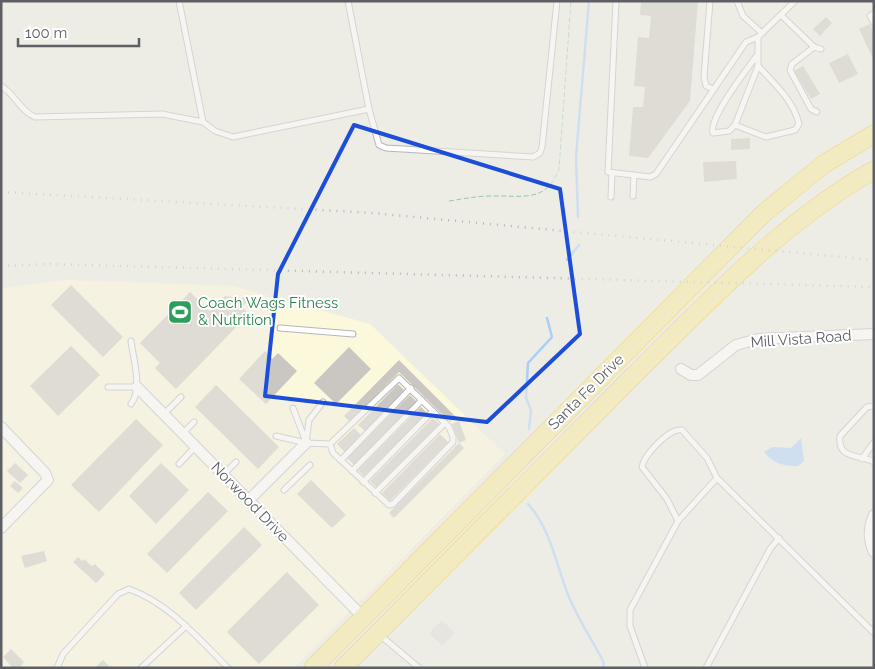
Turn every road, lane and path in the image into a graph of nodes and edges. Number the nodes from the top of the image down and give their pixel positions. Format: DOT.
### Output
graph roads {
  1 [pos="179,1"];
  2 [pos="348,1"];
  3 [pos="557,1"];
  4 [pos="616,1"];
  5 [pos="710,1"];
  6 [pos="737,1"];
  7 [pos="795,1"];
  8 [pos="874,13"];
  9 [pos="781,15"];
  10 [pos="874,23"];
  11 [pos="760,35"];
  12 [pos="814,48"];
  13 [pos="821,49"];
  14 [pos="758,54"];
  15 [pos="758,66"];
  16 [pos="1,86"];
  17 [pos="713,89"];
  18 [pos="369,109"];
  19 [pos="817,112"];
  20 [pos="203,122"];
  21 [pos="735,125"];
  22 [pos="874,134"];
  23 [pos="874,170"];
  24 [pos="612,173"];
  25 [pos="634,175"];
  26 [pos="633,196"];
  27 [pos="611,197"];
  28 [pos="280,328"];
  29 [pos="354,334"];
  30 [pos="874,334"];
  31 [pos="131,341"];
  32 [pos="681,369"];
  33 [pos="108,387"];
  34 [pos="137,387"];
  35 [pos="411,388"];
  36 [pos="182,397"];
  37 [pos="422,400"];
  38 [pos="323,402"];
  39 [pos="131,404"];
  40 [pos="874,406"];
  41 [pos="293,408"];
  42 [pos="433,411"];
  43 [pos="164,415"];
  44 [pos="194,422"];
  45 [pos="445,423"];
  46 [pos="1,427"];
  47 [pos="183,433"];
  48 [pos="276,436"];
  49 [pos="874,442"];
  50 [pos="306,443"];
  51 [pos="330,444"];
  52 [pos="196,447"];
  53 [pos="862,459"];
  54 [pos="341,460"];
  55 [pos="236,462"];
  56 [pos="874,462"];
  57 [pos="179,464"];
  58 [pos="310,465"];
  59 [pos="352,471"];
  60 [pos="223,475"];
  61 [pos="717,478"];
  62 [pos="363,482"];
  63 [pos="284,490"];
  64 [pos="375,493"];
  65 [pos="249,500"];
  66 [pos="874,515"];
  67 [pos="678,521"];
  68 [pos="1,528"];
  69 [pos="779,538"];
  70 [pos="874,552"];
  71 [pos="363,617"];
  72 [pos="186,626"];
  73 [pos="378,633"];
  74 [pos="874,633"];
  75 [pos="346,665"];
  76 [pos="57,668"];
  77 [pos="141,668"];
  78 [pos="228,668"];
  79 [pos="313,668"];
  80 [pos="419,668"];
  81 [pos="645,668"];
  82 [pos="706,668"];
  1 -- 20 [label="lane"];
  2 -- 18 [label="lane"];
  3 -- 18 [label="lane"];
  4 -- 24 [label="lane"];
  5 -- 17 [label="lane"];
  6 -- 11 [label="lane"];
  7 -- 9 [label="lane"];
  8 -- 10 [label="lane"];
  9 -- 11 [label="lane"];
  9 -- 12 [label="lane"];
  11 -- 14 [label="lane"];
  11 -- 17 [label="lane"];
  12 -- 13 [label="lane"];
  12 -- 19 [label="lane"];
  14 -- 15 [label="lane"];
  14 -- 21 [label="lane"];
  15 -- 21 [label="lane"];
  15 -- 21 [label="lane"];
  16 -- 20 [label="lane"];
  17 -- 25 [label="lane"];
  18 -- 20 [label="lane"];
  22 -- 71 [label="highway, Santa Fe Drive"];
  23 -- 73 [label="highway, Santa Fe Drive"];
  24 -- 25 [label="lane"];
  24 -- 27 [label="lane"];
  25 -- 26 [label="lane"];
  28 -- 29 [label="lane"];
  30 -- 32 [label="street, Mill Vista Road"];
  31 -- 34 [label="lane"];
  33 -- 34 [label="lane"];
  34 -- 39 [label="lane"];
  34 -- 43 [label="street, Norwood Drive"];
  35 -- 37 [label="lane"];
  35 -- 51 [label="lane"];
  35 -- 54 [label="lane"];
  36 -- 43 [label="lane"];
  37 -- 42 [label="lane"];
  37 -- 59 [label="lane"];
  38 -- 50 [label="lane"];
  40 -- 53 [label="lane"];
  41 -- 50 [label="lane"];
  42 -- 45 [label="lane"];
  42 -- 62 [label="lane"];
  43 -- 47 [label="street, Norwood Drive"];
  44 -- 47 [label="lane"];
  45 -- 64 [label="lane"];
  45 -- 64 [label="lane"];
  46 -- 68 [label="street"];
  47 -- 52 [label="street, Norwood Drive"];
  48 -- 50 [label="lane"];
  49 -- 53 [label="lane"];
  50 -- 51 [label="lane"];
  50 -- 65 [label="street"];
  51 -- 54 [label="lane"];
  52 -- 57 [label="lane"];
  52 -- 60 [label="street, Norwood Drive"];
  53 -- 56 [label="lane"];
  54 -- 59 [label="lane"];
  55 -- 60 [label="lane"];
  58 -- 63 [label="lane"];
  59 -- 62 [label="lane"];
  60 -- 65 [label="street, Norwood Drive"];
  61 -- 67 [label="lane"];
  61 -- 67 [label="lane"];
  61 -- 69 [label="lane"];
  62 -- 64 [label="lane"];
  65 -- 71 [label="street, Norwood Drive"];
  66 -- 70 [label="street"];
  67 -- 81 [label="lane"];
  69 -- 74 [label="lane"];
  69 -- 82 [label="lane"];
  71 -- 75 [label="highway"];
  71 -- 79 [label="highway, Santa Fe Drive"];
  72 -- 76 [label="lane"];
  72 -- 77 [label="lane"];
  72 -- 78 [label="lane"];
  73 -- 75 [label="highway, Santa Fe Drive"];
  73 -- 80 [label="lane"];
}
